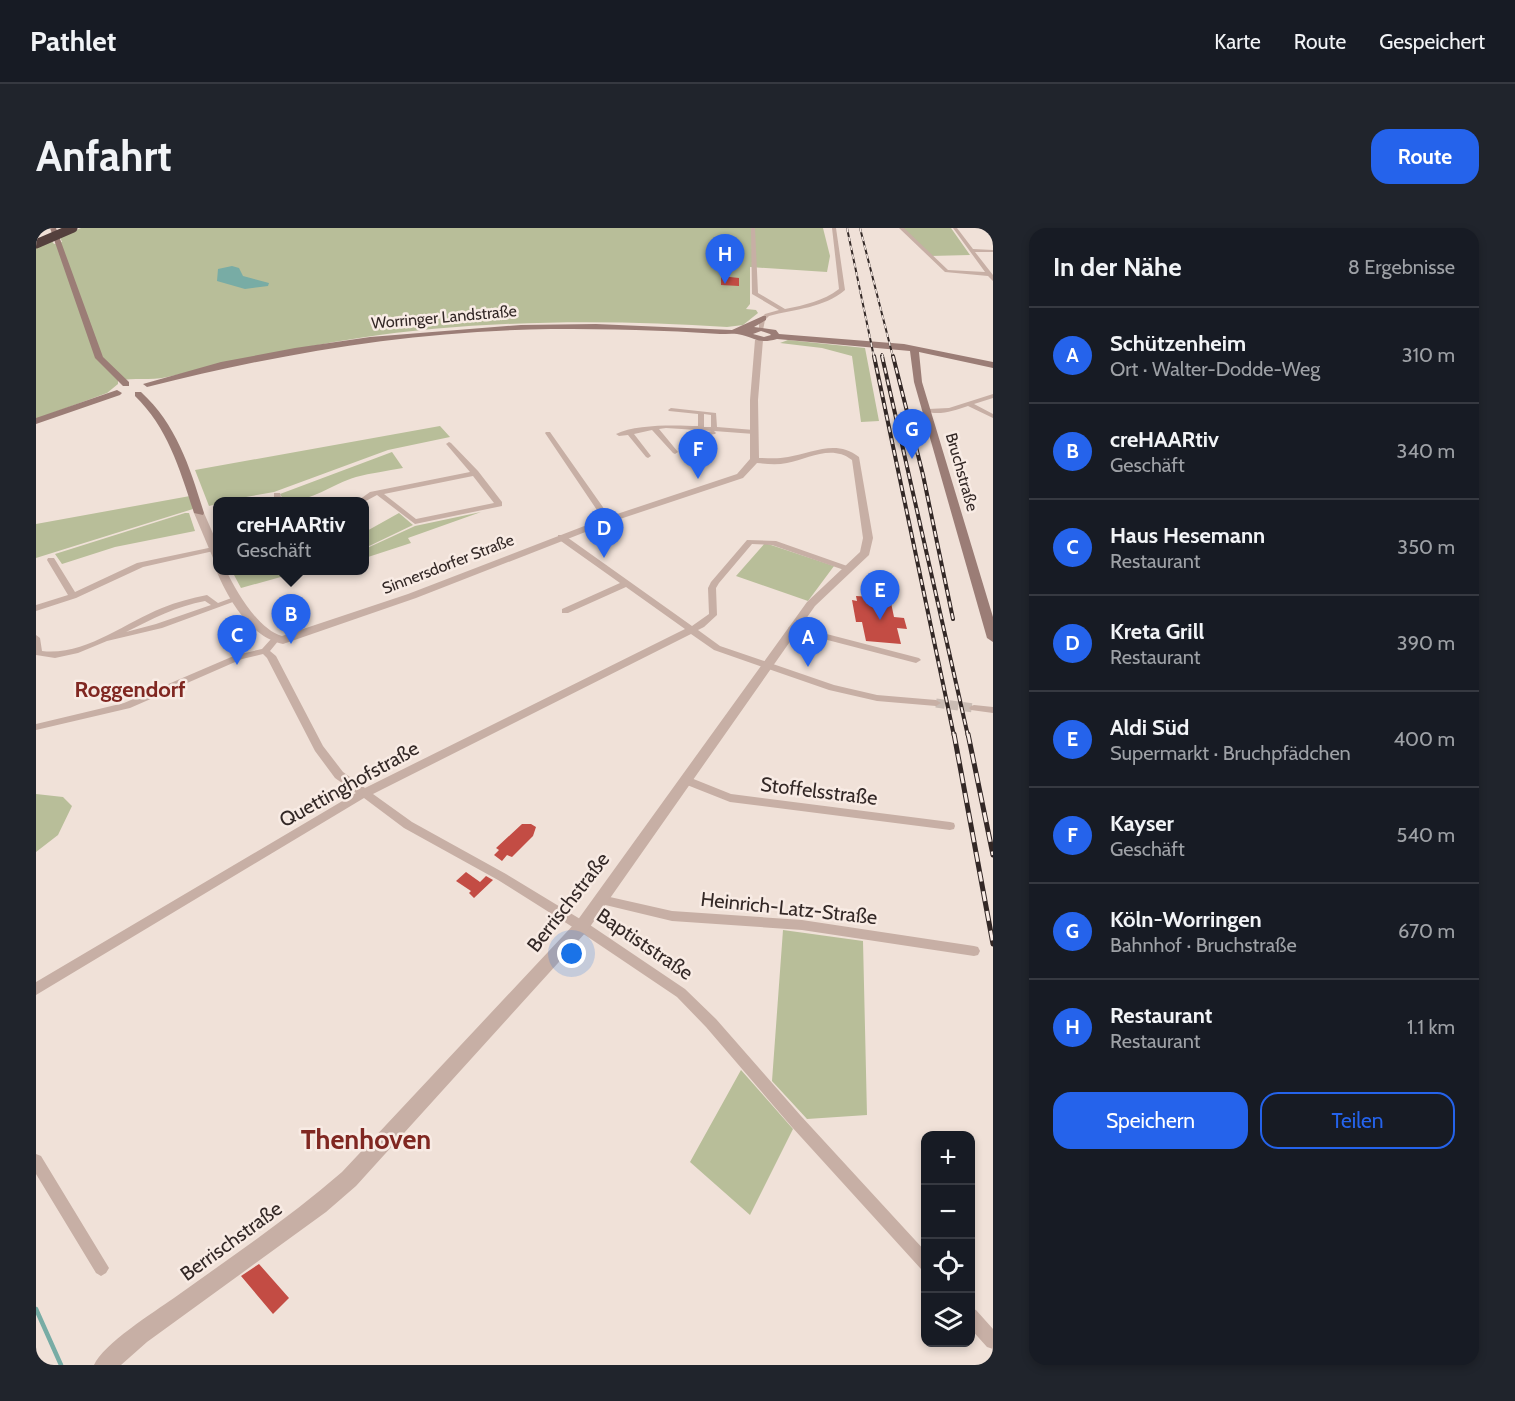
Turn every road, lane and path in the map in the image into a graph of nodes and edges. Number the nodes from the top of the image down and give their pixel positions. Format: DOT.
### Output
graph roads {
  1 [pos="53,228"];
  2 [pos="64,228"];
  3 [pos="74,228"];
  4 [pos="753,228"];
  5 [pos="834,228"];
  6 [pos="901,228"];
  7 [pos="955,228"];
  8 [pos="992,228"];
  9 [pos="993,234"];
  10 [pos="36,242"];
  11 [pos="970,250"];
  12 [pos="993,251"];
  13 [pos="988,274"];
  14 [pos="993,279"];
  15 [pos="783,310"];
  16 [pos="763,318"];
  17 [pos="688,328"];
  18 [pos="762,329"];
  19 [pos="748,333"];
  20 [pos="776,336"];
  21 [pos="759,339"];
  22 [pos="879,345"];
  23 [pos="914,349"];
  24 [pos="915,360"];
  25 [pos="993,365"];
  26 [pos="126,384"];
  27 [pos="147,384"];
  28 [pos="117,393"];
  29 [pos="138,394"];
  30 [pos="993,396"];
  31 [pos="969,404"];
  32 [pos="671,410"];
  33 [pos="928,411"];
  34 [pos="701,412"];
  35 [pos="993,416"];
  36 [pos="36,420"];
  37 [pos="640,420"];
  38 [pos="618,423"];
  39 [pos="681,427"];
  40 [pos="651,428"];
  41 [pos="701,428"];
  42 [pos="714,429"];
  43 [pos="728,430"];
  44 [pos="754,432"];
  45 [pos="548,433"];
  46 [pos="624,433"];
  47 [pos="690,436"];
  48 [pos="449,444"];
  49 [pos="702,448"];
  50 [pos="675,452"];
  51 [pos="648,456"];
  52 [pos="755,460"];
  53 [pos="475,473"];
  54 [pos="380,494"];
  55 [pos="369,498"];
  56 [pos="199,513"];
  57 [pos="608,520"];
  58 [pos="561,537"];
  59 [pos="213,545"];
  60 [pos="213,553"];
  61 [pos="51,560"];
  62 [pos="847,569"];
  63 [pos="223,575"];
  64 [pos="625,584"];
  65 [pos="73,596"];
  66 [pos="237,599"];
  67 [pos="217,606"];
  68 [pos="36,608"];
  69 [pos="565,611"];
  70 [pos="792,628"];
  71 [pos="690,631"];
  72 [pos="36,638"];
  73 [pos="993,638"];
  74 [pos="101,640"];
  75 [pos="275,640"];
  76 [pos="265,651"];
  77 [pos="916,660"];
  78 [pos="766,667"];
  79 [pos="936,704"];
  80 [pos="974,708"];
  81 [pos="993,710"];
  82 [pos="36,727"];
  83 [pos="686,780"];
  84 [pos="363,794"];
  85 [pos="950,826"];
  86 [pos="601,900"];
  87 [pos="582,926"];
  88 [pos="974,951"];
  89 [pos="36,988"];
  90 [pos="36,1161"];
  91 [pos="921,1258"];
  92 [pos="101,1268"];
  93 [pos="975,1321"];
  94 [pos="993,1341"];
  95 [pos="105,1365"];
  1 -- 26 [label="main road"];
  2 -- 10 [label="highway, bridge"];
  3 -- 10 [label="highway, bridge"];
  4 -- 15 [label="street"];
  5 -- 15 [label="street"];
  6 -- 13 [label="street"];
  7 -- 11 [label="street"];
  8 -- 9 [label="street"];
  11 -- 12 [label="street"];
  11 -- 13 [label="street"];
  13 -- 14 [label="street"];
  15 -- 16 [label="street"];
  16 -- 17 [label="main road"];
  16 -- 18 [label="street"];
  17 -- 19 [label="main road, Worringer Landstraße"];
  17 -- 27 [label="main road, Worringer Landstraße"];
  18 -- 19 [label="main road"];
  18 -- 20 [label="main road"];
  19 -- 21 [label="main road"];
  20 -- 21 [label="main road"];
  20 -- 22 [label="main road"];
  21 -- 44 [label="street"];
  22 -- 23 [label="main road"];
  22 -- 24 [label="main road"];
  23 -- 24 [label="main road, Bruchstraße"];
  23 -- 25 [label="main road"];
  24 -- 33 [label="main road, Bruchstraße"];
  26 -- 27 [label="main road, Worringer Landstraße"];
  26 -- 28 [label="main road"];
  27 -- 29 [label="main road"];
  28 -- 29 [label="main road"];
  28 -- 36 [label="main road"];
  29 -- 56 [label="main road"];
  30 -- 31 [label="street"];
  31 -- 33 [label="street"];
  31 -- 35 [label="street"];
  32 -- 34 [label="street"];
  33 -- 73 [label="main road, Bruchstraße"];
  34 -- 41 [label="street"];
  34 -- 42 [label="street"];
  37 -- 40 [label="street"];
  38 -- 46 [label="street"];
  39 -- 40 [label="street"];
  39 -- 41 [label="street"];
  39 -- 47 [label="street"];
  40 -- 46 [label="street"];
  40 -- 50 [label="street"];
  41 -- 42 [label="street"];
  42 -- 43 [label="street"];
  43 -- 44 [label="street"];
  43 -- 47 [label="street"];
  44 -- 52 [label="street"];
  45 -- 57 [label="street"];
  46 -- 51 [label="street"];
  47 -- 49 [label="street"];
  48 -- 53 [label="street"];
  52 -- 57 [label="street, Sinnersdorfer Straße"];
  52 -- 62 [label="street, Berrischstraße"];
  53 -- 54 [label="street"];
  53 -- 54 [label="street"];
  54 -- 55 [label="street"];
  56 -- 59 [label="street"];
  57 -- 58 [label="street, Sinnersdorfer Straße"];
  58 -- 64 [label="street"];
  58 -- 75 [label="street, Sinnersdorfer Straße"];
  60 -- 65 [label="street"];
  61 -- 65 [label="street"];
  62 -- 70 [label="street, Berrischstraße"];
  62 -- 71 [label="street, Quettinghofstraße"];
  63 -- 66 [label="street"];
  64 -- 69 [label="street"];
  64 -- 71 [label="street"];
  65 -- 68 [label="street"];
  66 -- 67 [label="street"];
  66 -- 75 [label="street"];
  67 -- 74 [label="street"];
  67 -- 74 [label="street"];
  70 -- 77 [label="street"];
  70 -- 78 [label="street, Berrischstraße"];
  71 -- 78 [label="street"];
  71 -- 84 [label="street, Quettinghofstraße"];
  72 -- 74 [label="street"];
  75 -- 76 [label="street"];
  76 -- 82 [label="street"];
  76 -- 84 [label="street, Baptiststraße"];
  78 -- 79 [label="street"];
  78 -- 83 [label="street, Berrischstraße"];
  80 -- 81 [label="street"];
  83 -- 85 [label="street, Stoffelsstraße"];
  83 -- 86 [label="street, Berrischstraße"];
  84 -- 87 [label="street, Baptiststraße"];
  84 -- 89 [label="street, Quettinghofstraße"];
  86 -- 87 [label="street, Berrischstraße"];
  86 -- 88 [label="street, Heinrich-Latz-Straße"];
  87 -- 91 [label="street, Baptiststraße"];
  87 -- 95 [label="street, Berrischstraße"];
  90 -- 92 [label="street"];
  93 -- 94 [label="street"];
}
